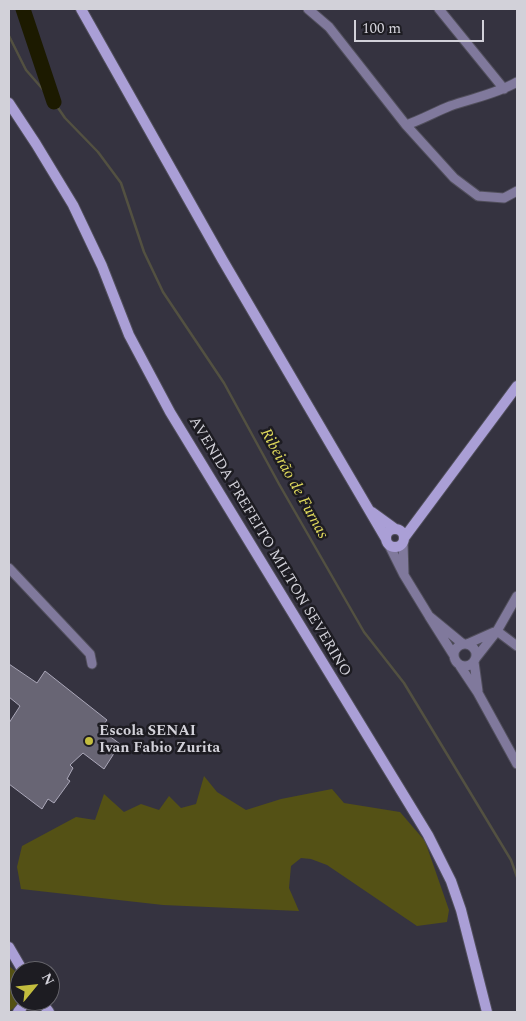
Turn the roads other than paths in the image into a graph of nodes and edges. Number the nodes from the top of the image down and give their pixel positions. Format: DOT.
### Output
graph roads {
  1 [pos="82,9"];
  2 [pos="308,9"];
  3 [pos="441,9"];
  4 [pos="517,82"];
  5 [pos="504,89"];
  6 [pos="9,103"];
  7 [pos="406,125"];
  8 [pos="517,191"];
  9 [pos="517,386"];
  10 [pos="369,510"];
  11 [pos="420,518"];
  12 [pos="396,528"];
  13 [pos="403,540"];
  14 [pos="388,542"];
  15 [pos="10,573"];
  16 [pos="404,575"];
  17 [pos="517,596"];
  18 [pos="429,616"];
  19 [pos="497,630"];
  20 [pos="465,644"];
  21 [pos="517,646"];
  22 [pos="453,654"];
  23 [pos="474,660"];
  24 [pos="92,664"];
  25 [pos="460,666"];
  26 [pos="478,694"];
  27 [pos="517,764"];
  28 [pos="9,947"];
  29 [pos="16,961"];
  30 [pos="487,1012"];
  1 -- 10 [label="main road"];
  2 -- 7 [label="street"];
  3 -- 5 [label="street"];
  4 -- 5 [label="street"];
  5 -- 7 [label="street"];
  6 -- 30 [label="main road, AVENIDA PREFEITO MILTON SEVERINO"];
  7 -- 8 [label="street"];
  9 -- 11 [label="main road"];
  10 -- 12 [label="main road"];
  10 -- 14 [label="main road"];
  11 -- 12 [label="main road"];
  11 -- 13 [label="main road"];
  12 -- 13 [label="main road"];
  12 -- 14 [label="main road"];
  13 -- 14 [label="main road"];
  13 -- 16 [label="street"];
  14 -- 16 [label="street"];
  15 -- 24 [label="street"];
  16 -- 18 [label="street"];
  17 -- 19 [label="street"];
  18 -- 20 [label="street"];
  18 -- 22 [label="street"];
  19 -- 20 [label="street"];
  19 -- 21 [label="street"];
  19 -- 23 [label="street"];
  20 -- 22 [label="street"];
  20 -- 23 [label="street"];
  22 -- 25 [label="street"];
  23 -- 25 [label="street"];
  23 -- 26 [label="street"];
  25 -- 26 [label="street"];
  26 -- 27 [label="street"];
  28 -- 29 [label="main road"];
}
